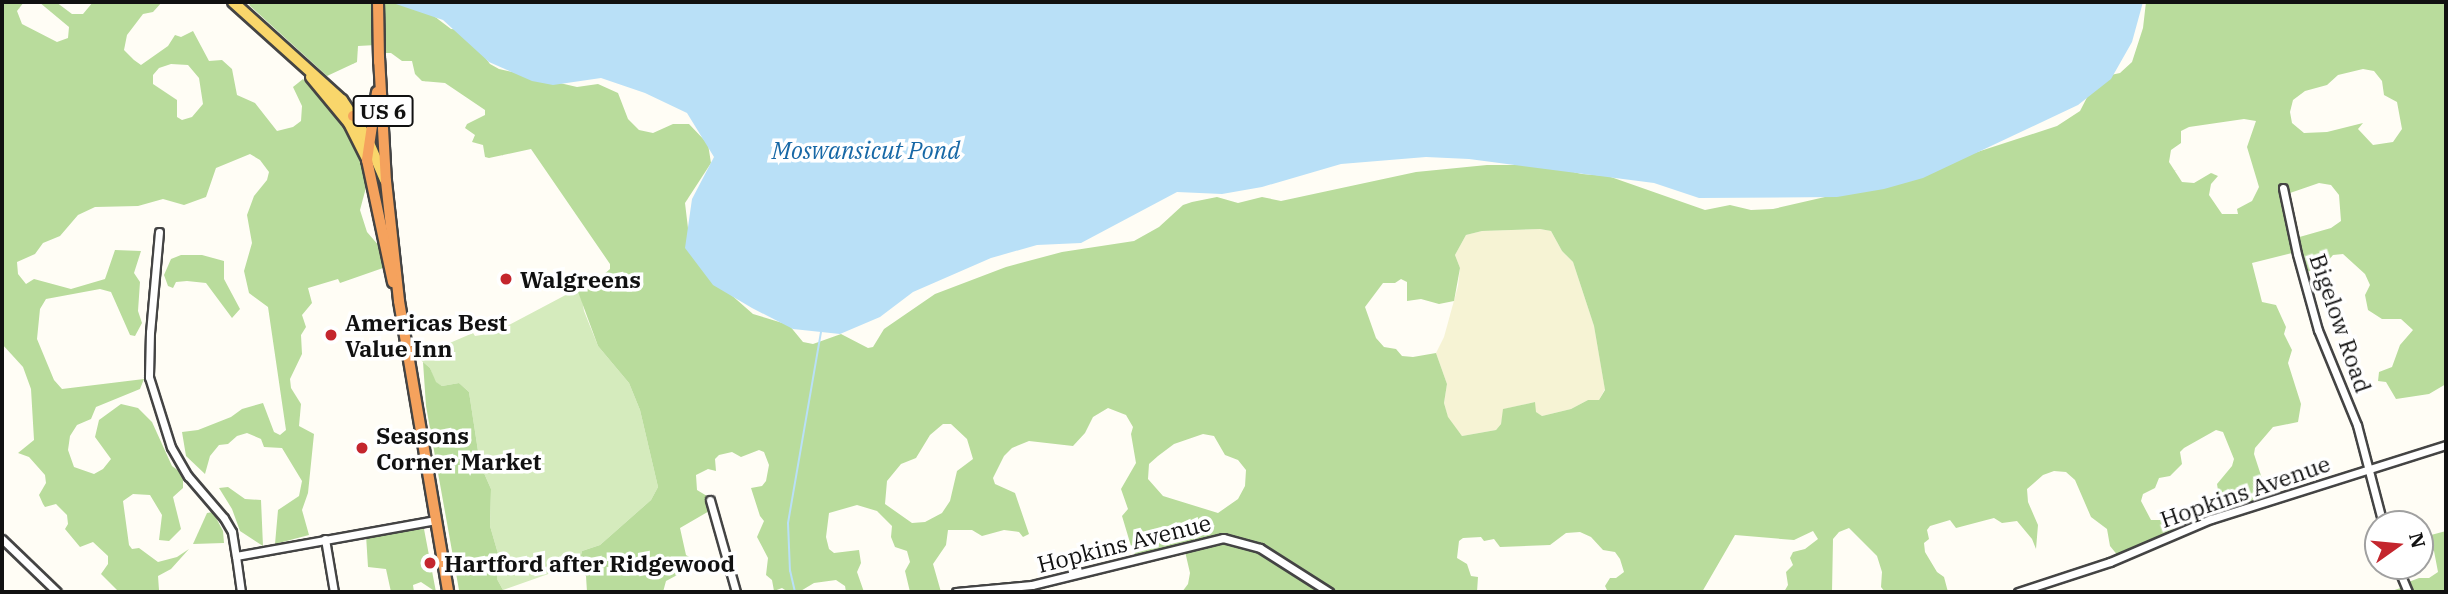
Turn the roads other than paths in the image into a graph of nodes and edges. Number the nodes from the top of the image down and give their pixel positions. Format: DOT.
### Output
graph roads {
  1 [pos="233,2"];
  2 [pos="378,2"];
  3 [pos="379,57"];
  4 [pos="307,71"];
  5 [pos="374,107"];
  6 [pos="353,116"];
  7 [pos="370,144"];
  8 [pos="368,160"];
  9 [pos="386,181"];
  10 [pos="2283,188"];
  11 [pos="159,232"];
  12 [pos="399,301"];
  13 [pos="2446,445"];
  14 [pos="2369,469"];
  15 [pos="710,500"];
  16 [pos="2380,510"];
  17 [pos="436,520"];
  18 [pos="325,538"];
  19 [pos="2,540"];
  20 [pos="236,556"];
  21 [pos="57,592"];
  22 [pos="241,592"];
  23 [pos="334,592"];
  24 [pos="447,592"];
  25 [pos="736,592"];
  26 [pos="956,592"];
  27 [pos="1329,592"];
  28 [pos="2018,592"];
  1 -- 4 [label="main road"];
  2 -- 3 [label="highway, US 6"];
  3 -- 5 [label="highway, US 6"];
  3 -- 9 [label="highway, US 6"];
  4 -- 6 [label="main road"];
  4 -- 8 [label="main road"];
  5 -- 6 [label="highway"];
  5 -- 7 [label="highway, US 6"];
  6 -- 7 [label="main road"];
  7 -- 8 [label="highway, US 6"];
  7 -- 9 [label="main road"];
  8 -- 12 [label="highway, US 6"];
  9 -- 12 [label="highway, US 6"];
  10 -- 14 [label="street, Bigelow Road"];
  11 -- 20 [label="street"];
  12 -- 17 [label="highway, US 6"];
  13 -- 14 [label="street, Hopkins Avenue"];
  14 -- 16 [label="street, Bigelow Road"];
  14 -- 28 [label="street, Hopkins Avenue"];
  15 -- 25 [label="street"];
  17 -- 18 [label="street"];
  17 -- 24 [label="highway, US 6"];
  18 -- 20 [label="street"];
  18 -- 23 [label="street"];
  19 -- 21 [label="street"];
  20 -- 22 [label="street"];
  26 -- 27 [label="street, Hopkins Avenue"];
}
